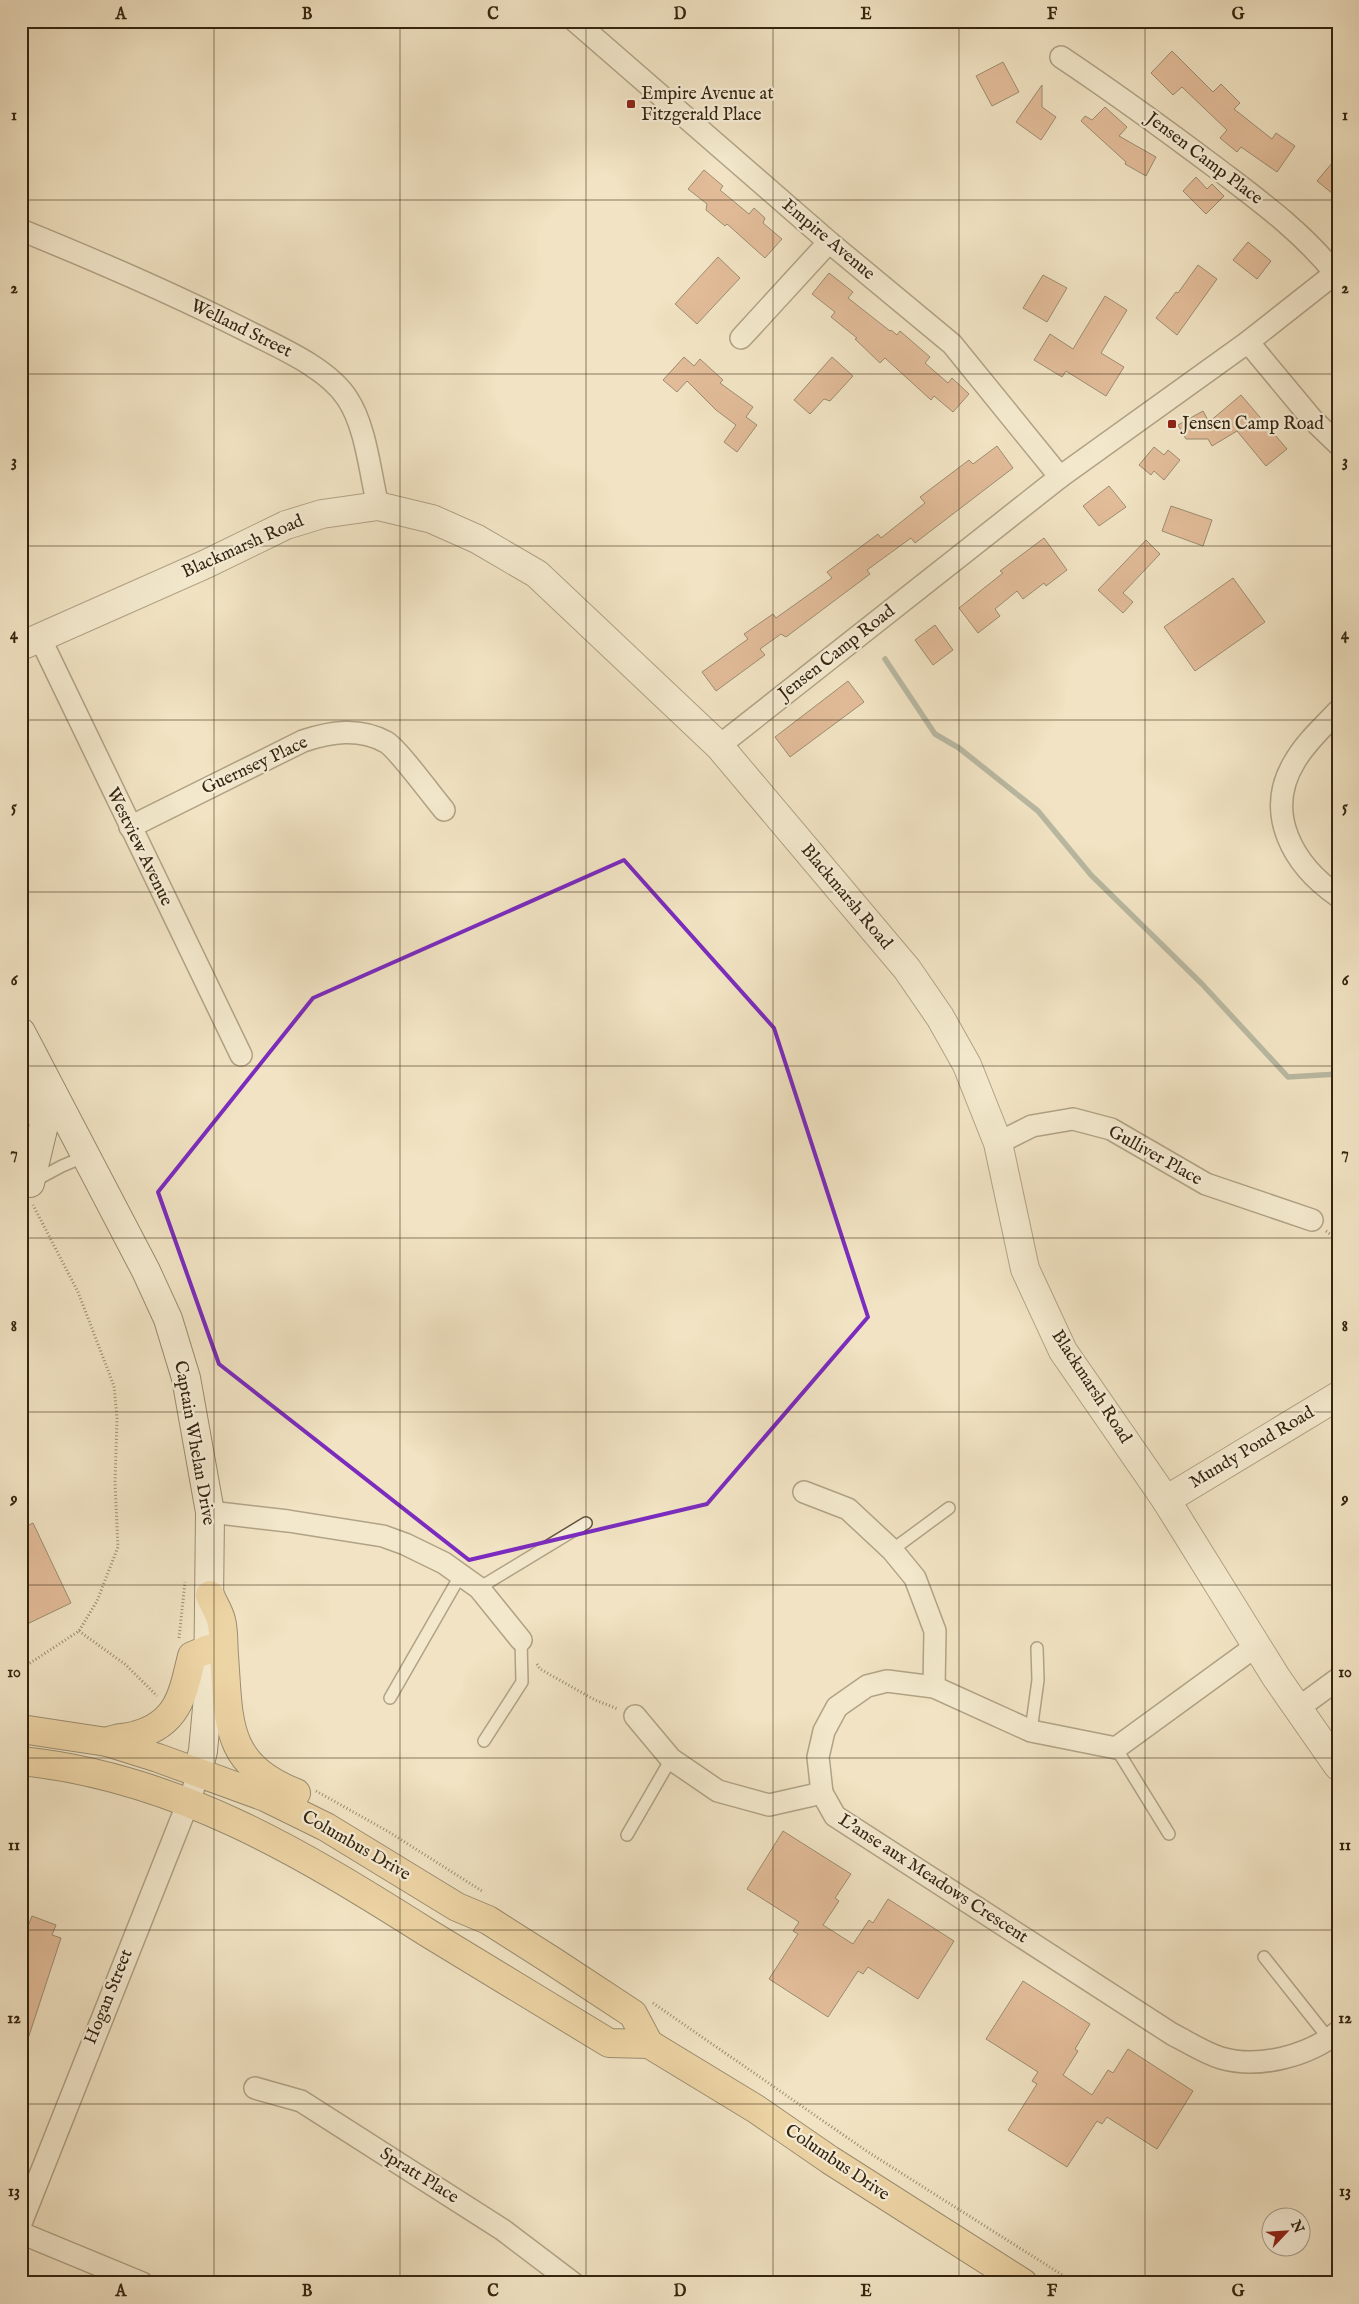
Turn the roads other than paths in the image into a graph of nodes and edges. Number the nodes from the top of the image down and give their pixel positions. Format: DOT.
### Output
graph roads {
  1 [pos="576,21"];
  2 [pos="1061,57"];
  3 [pos="21,230"];
  4 [pos="830,242"];
  5 [pos="1336,272"];
  6 [pos="741,338"];
  7 [pos="1248,342"];
  8 [pos="1338,444"];
  9 [pos="1060,478"];
  10 [pos="378,506"];
  11 [pos="30,642"];
  12 [pos="1338,711"];
  13 [pos="719,746"];
  14 [pos="444,810"];
  15 [pos="130,827"];
  16 [pos="1338,896"];
  17 [pos="21,1032"];
  18 [pos="240,1055"];
  19 [pos="21,1071"];
  20 [pos="998,1143"];
  21 [pos="86,1156"];
  22 [pos="25,1186"];
  23 [pos="1312,1220"];
  24 [pos="1338,1396"];
  25 [pos="804,1492"];
  26 [pos="1166,1500"];
  27 [pos="949,1508"];
  28 [pos="210,1512"];
  29 [pos="586,1523"];
  30 [pos="892,1550"];
  31 [pos="460,1576"];
  32 [pos="479,1588"];
  33 [pos="210,1595"];
  34 [pos="521,1640"];
  35 [pos="1256,1646"];
  36 [pos="1036,1648"];
  37 [pos="209,1649"];
  38 [pos="1338,1679"];
  39 [pos="934,1688"];
  40 [pos="390,1698"];
  41 [pos="1297,1709"];
  42 [pos="635,1716"];
  43 [pos="21,1729"];
  44 [pos="1030,1731"];
  45 [pos="484,1741"];
  46 [pos="106,1742"];
  47 [pos="1116,1748"];
  48 [pos="671,1759"];
  49 [pos="21,1761"];
  50 [pos="1338,1766"];
  51 [pos="198,1771"];
  52 [pos="822,1793"];
  53 [pos="188,1802"];
  54 [pos="1169,1834"];
  55 [pos="627,1835"];
  56 [pos="368,1851"];
  57 [pos="1264,1957"];
  58 [pos="1333,2035"];
  59 [pos="649,2044"];
  60 [pos="254,2088"];
  61 [pos="21,2224"];
  62 [pos="21,2233"];
  63 [pos="142,2283"];
  64 [pos="572,2283"];
  65 [pos="1023,2283"];
  1 -- 4 [label="street, Empire Avenue"];
  2 -- 5 [label="street, Jensen Camp Place"];
  3 -- 10 [label="street, Welland Street"];
  4 -- 6 [label="street"];
  4 -- 9 [label="street, Empire Avenue"];
  5 -- 7 [label="street, Jensen Camp Road"];
  7 -- 8 [label="street"];
  7 -- 9 [label="street, Jensen Camp Road"];
  9 -- 13 [label="street, Jensen Camp Road"];
  10 -- 11 [label="street, Blackmarsh Road"];
  10 -- 13 [label="street, Blackmarsh Road"];
  11 -- 15 [label="street, Westview Avenue"];
  12 -- 16 [label="street"];
  13 -- 20 [label="street, Blackmarsh Road"];
  14 -- 15 [label="street, Guernsey Place"];
  15 -- 18 [label="street, Westview Avenue"];
  17 -- 21 [label="street, Captain Whelan Drive"];
  19 -- 22 [label="street"];
  20 -- 23 [label="street, Gulliver Place"];
  20 -- 26 [label="street, Blackmarsh Road"];
  21 -- 22 [label="lane"];
  21 -- 28 [label="street, Captain Whelan Drive"];
  24 -- 26 [label="street, Mundy Pond Road"];
  25 -- 30 [label="street"];
  26 -- 35 [label="street, Blackmarsh Road"];
  27 -- 30 [label="lane"];
  28 -- 31 [label="street"];
  28 -- 33 [label="street, Captain Whelan Drive"];
  29 -- 32 [label="lane"];
  30 -- 39 [label="street"];
  31 -- 32 [label="street"];
  31 -- 40 [label="lane"];
  32 -- 34 [label="street"];
  33 -- 37 [label="street, Captain Whelan Drive"];
  33 -- 56 [label="main road"];
  34 -- 45 [label="lane"];
  35 -- 41 [label="street, Blackmarsh Road"];
  35 -- 47 [label="street"];
  36 -- 44 [label="lane"];
  37 -- 46 [label="main road"];
  37 -- 51 [label="street, Captain Whelan Drive"];
  38 -- 41 [label="street"];
  39 -- 44 [label="street, L'anse aux Meadows Crescent"];
  39 -- 52 [label="street, L'anse aux Meadows Crescent"];
  41 -- 50 [label="street, Blackmarsh Road"];
  42 -- 48 [label="street"];
  43 -- 46 [label="main road, Columbus Drive"];
  44 -- 47 [label="street, L'anse aux Meadows Crescent"];
  46 -- 51 [label="main road, Columbus Drive"];
  47 -- 54 [label="lane"];
  48 -- 52 [label="street"];
  48 -- 55 [label="lane"];
  49 -- 53 [label="main road, Columbus Drive"];
  51 -- 53 [label="street, Hogan Street"];
  51 -- 56 [label="main road, Columbus Drive"];
  52 -- 58 [label="street, L'anse aux Meadows Crescent"];
  53 -- 59 [label="main road, Columbus Drive"];
  53 -- 61 [label="street, Hogan Street"];
  56 -- 59 [label="main road, Columbus Drive"];
  57 -- 58 [label="lane"];
  59 -- 65 [label="main road, Columbus Drive"];
  60 -- 64 [label="street, Spratt Place"];
  62 -- 63 [label="street"];
}
